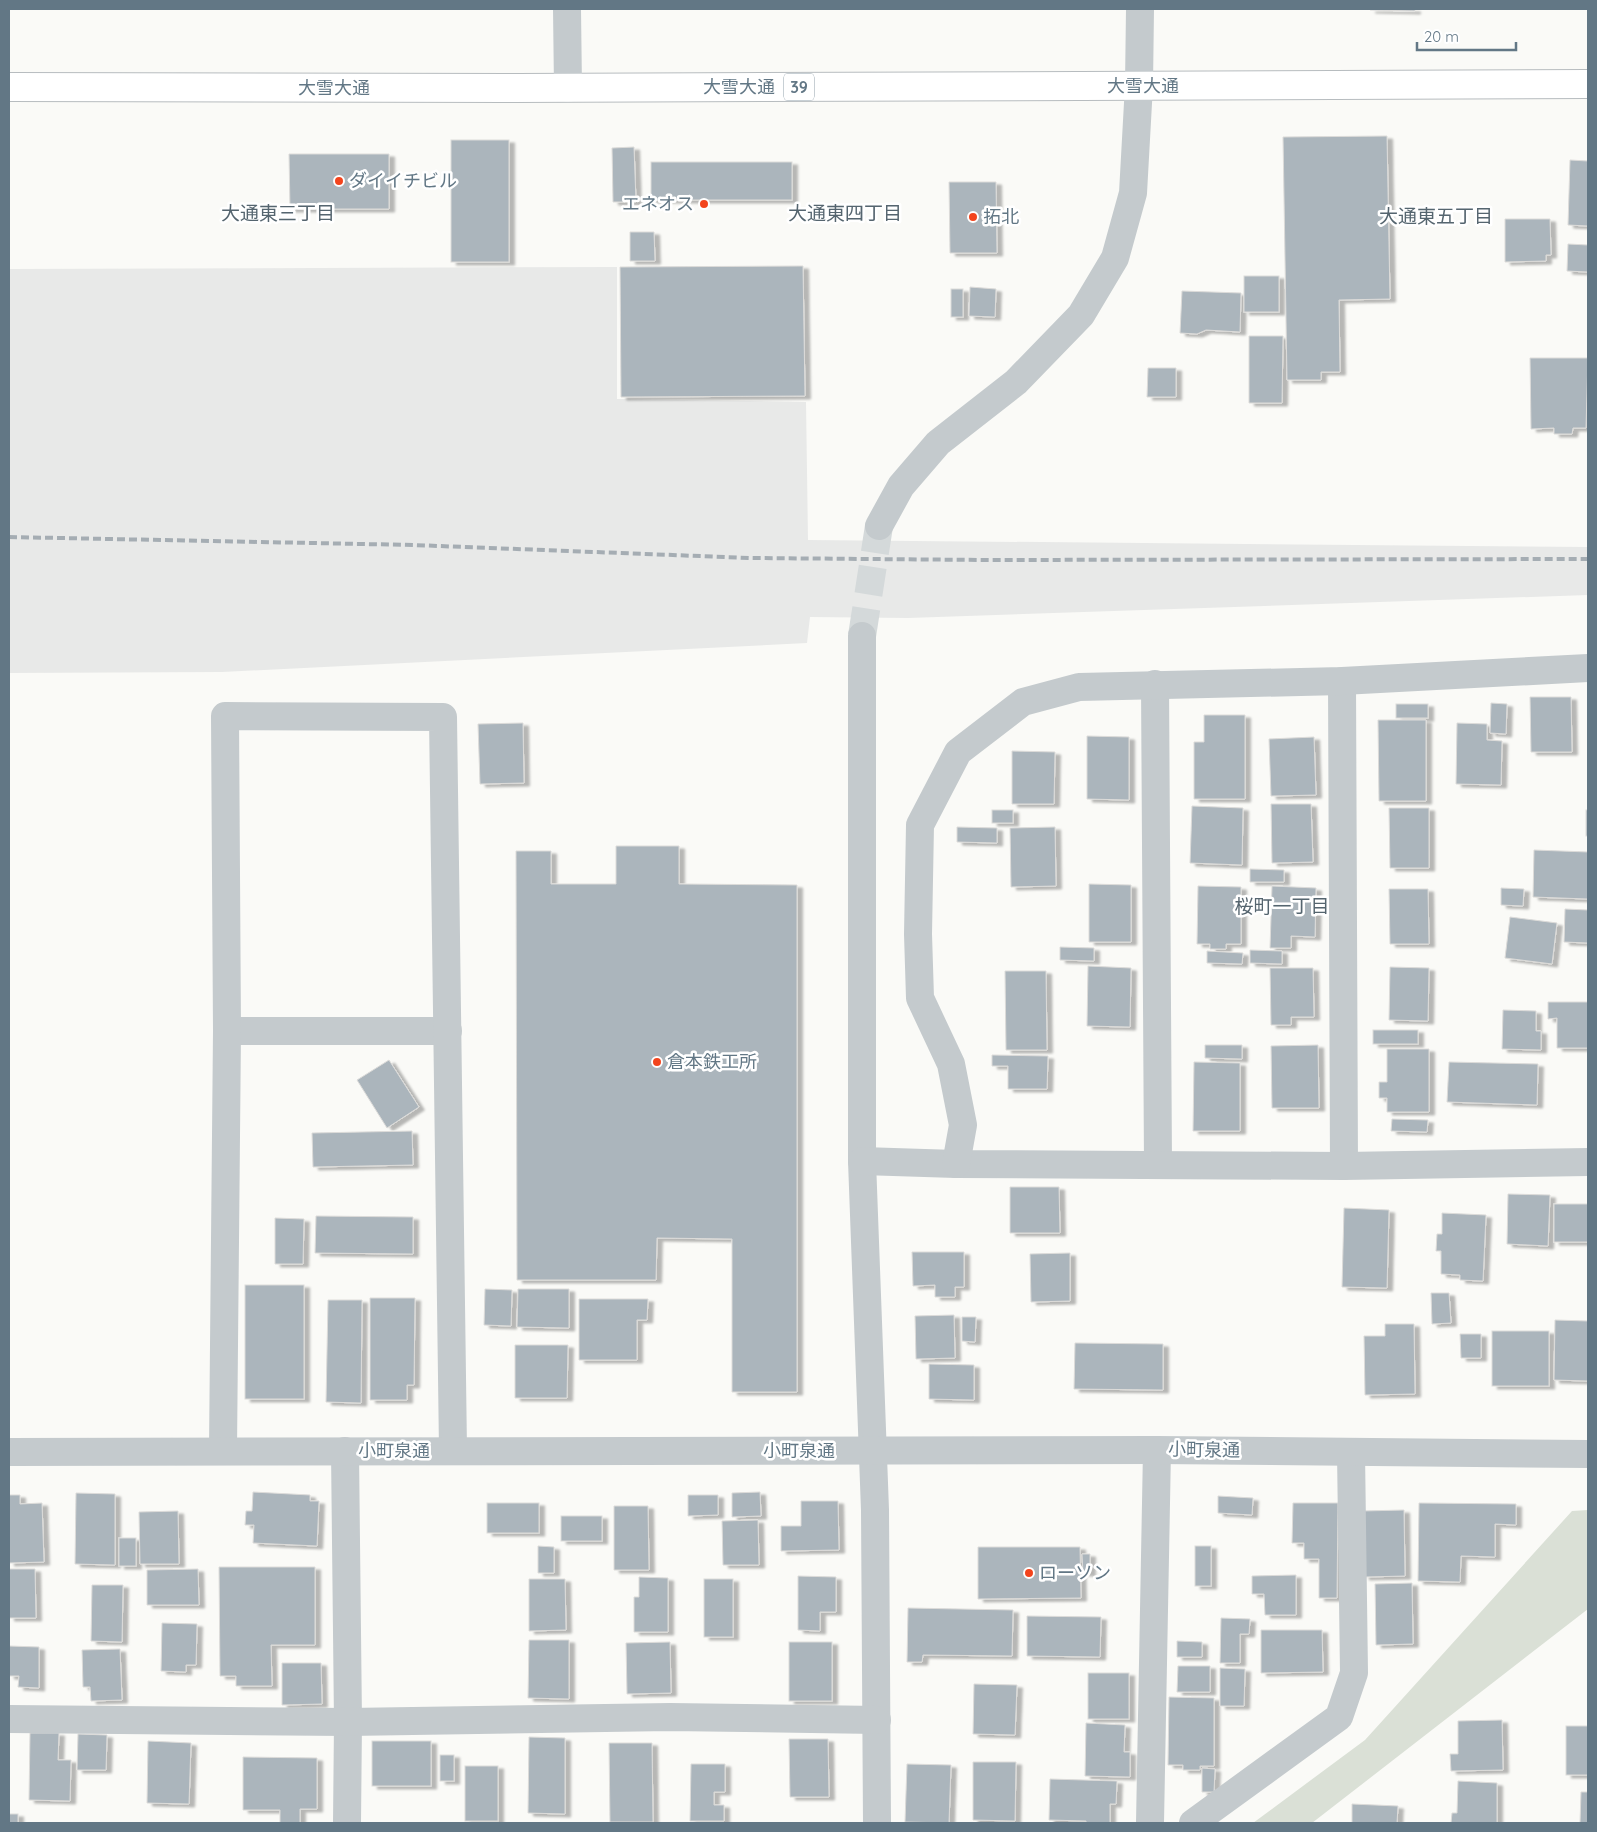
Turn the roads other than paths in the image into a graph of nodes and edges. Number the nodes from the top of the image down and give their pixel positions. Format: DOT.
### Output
graph roads {
  1 [pos="567,9"];
  2 [pos="1140,9"];
  3 [pos="1588,84"];
  4 [pos="1139,85"];
  5 [pos="9,87"];
  6 [pos="568,88"];
  7 [pos="879,526"];
  8 [pos="862,636"];
  9 [pos="1588,668"];
  10 [pos="1342,681"];
  11 [pos="1155,684"];
  12 [pos="227,1031"];
  13 [pos="448,1031"];
  14 [pos="862,1161"];
  15 [pos="1588,1162"];
  16 [pos="956,1164"];
  17 [pos="1158,1164"];
  18 [pos="1344,1166"];
  19 [pos="223,1450"];
  20 [pos="453,1450"];
  21 [pos="1157,1450"];
  22 [pos="345,1451"];
  23 [pos="872,1451"];
  24 [pos="9,1452"];
  25 [pos="1351,1452"];
  26 [pos="1588,1454"];
  27 [pos="9,1719"];
  28 [pos="877,1720"];
  29 [pos="348,1722"];
  30 [pos="347,1823"];
  31 [pos="877,1823"];
  32 [pos="1150,1823"];
  33 [pos="1193,1823"];
  1 -- 6 [label="street"];
  2 -- 4 [label="street"];
  3 -- 4 [label="highway, 大雪大通 / 39"];
  4 -- 6 [label="highway, 大雪大通 / 39"];
  4 -- 7 [label="street"];
  5 -- 6 [label="highway, 大雪大通 / 39"];
  8 -- 14 [label="street"];
  9 -- 10 [label="street"];
  10 -- 11 [label="street"];
  10 -- 18 [label="street"];
  11 -- 16 [label="street"];
  11 -- 17 [label="street"];
  12 -- 13 [label="street"];
  12 -- 13 [label="street"];
  12 -- 19 [label="street"];
  13 -- 20 [label="street"];
  14 -- 16 [label="street"];
  14 -- 23 [label="street"];
  15 -- 18 [label="street"];
  16 -- 17 [label="street"];
  17 -- 18 [label="street"];
  19 -- 22 [label="street, 小町泉通"];
  19 -- 24 [label="street, 小町泉通"];
  20 -- 22 [label="street, 小町泉通"];
  20 -- 23 [label="street, 小町泉通"];
  21 -- 23 [label="street, 小町泉通"];
  21 -- 25 [label="street, 小町泉通"];
  21 -- 32 [label="street"];
  22 -- 29 [label="street"];
  23 -- 28 [label="street"];
  25 -- 26 [label="street, 小町泉通"];
  25 -- 33 [label="street"];
  27 -- 29 [label="street"];
  28 -- 29 [label="street"];
  28 -- 31 [label="street"];
  29 -- 30 [label="street"];
}
